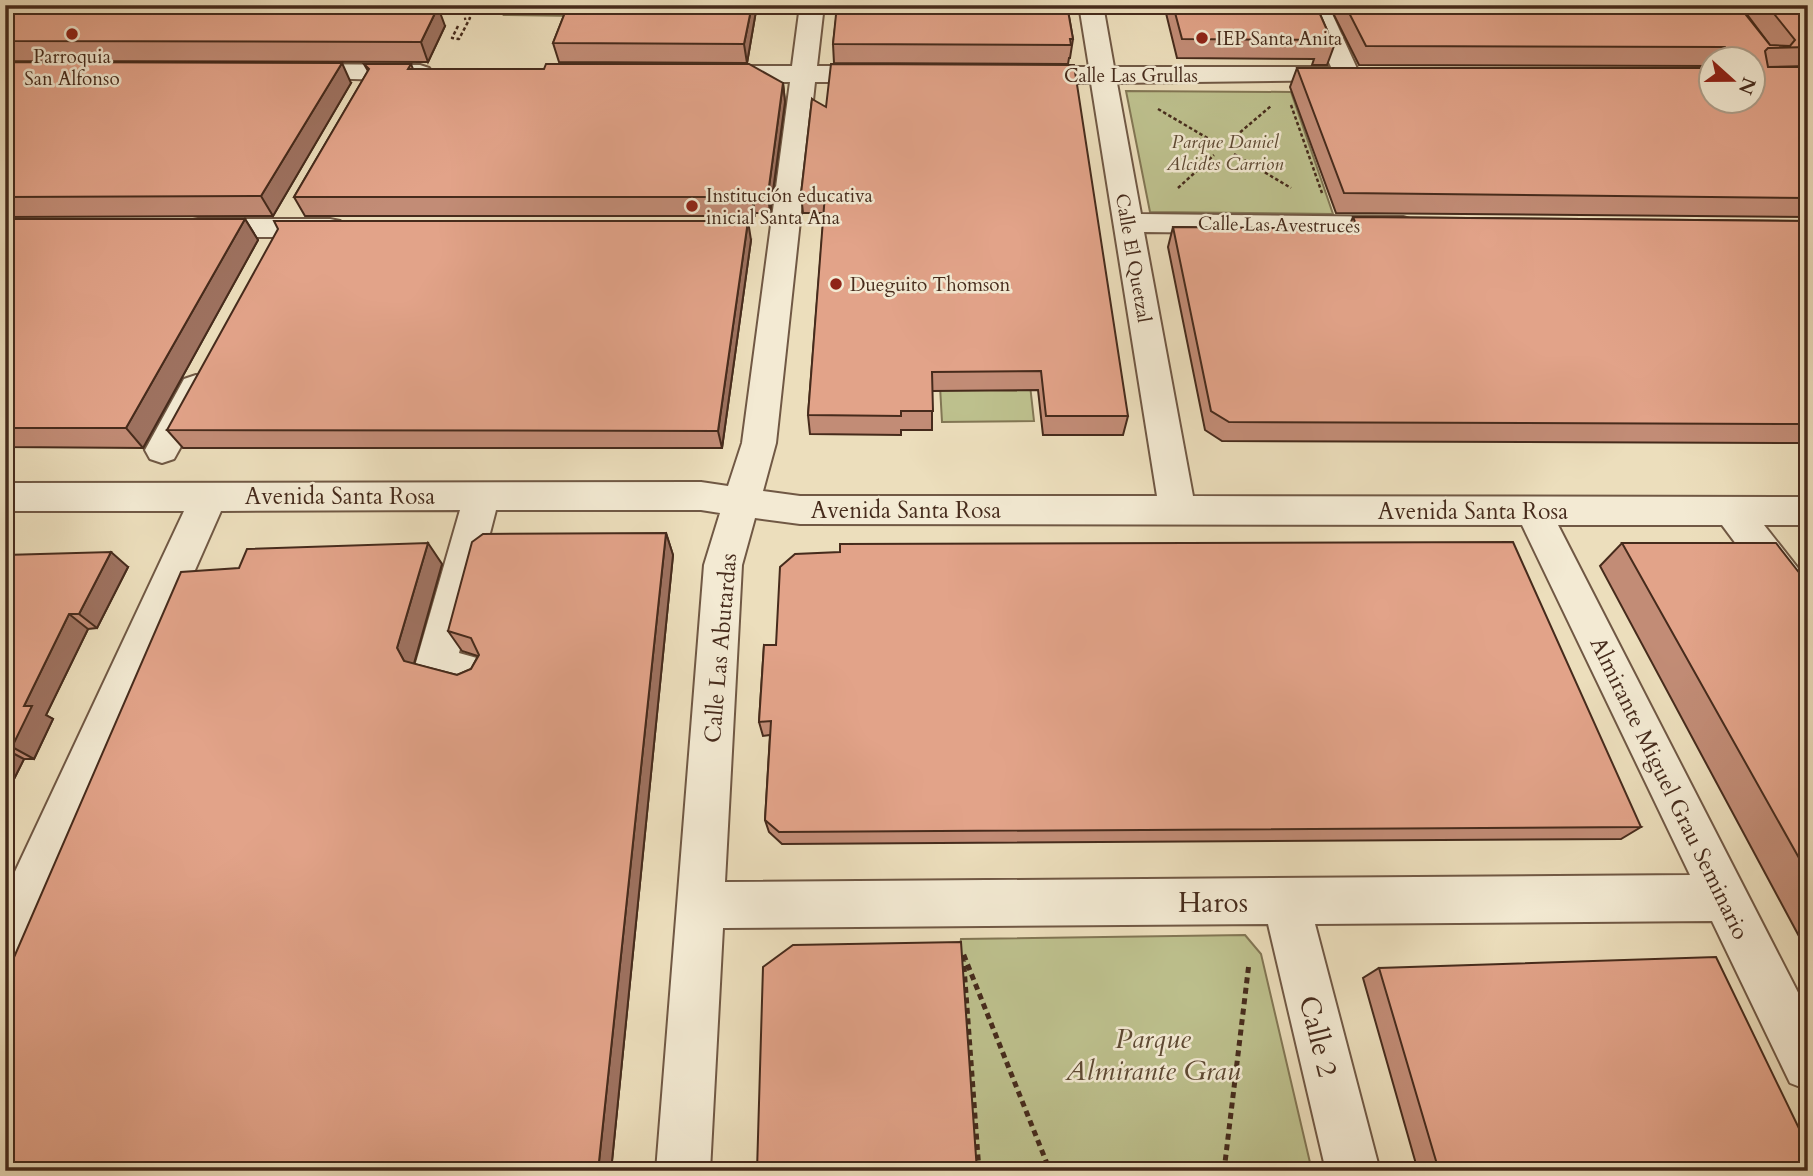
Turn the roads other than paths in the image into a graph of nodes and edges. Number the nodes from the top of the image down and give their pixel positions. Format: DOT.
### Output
graph roads {
  1 [pos="812,5"];
  2 [pos="1091,5"];
  3 [pos="1316,5"];
  4 [pos="271,72"];
  5 [pos="438,73"];
  6 [pos="689,74"];
  7 [pos="803,74"];
  8 [pos="909,74"];
  9 [pos="992,74"];
  10 [pos="1103,75"];
  11 [pos="1347,75"];
  12 [pos="1374,76"];
  13 [pos="1128,223"];
  14 [pos="1431,226"];
  15 [pos="172,228"];
  16 [pos="352,228"];
  17 [pos="207,366"];
  18 [pos="162,450"];
  19 [pos="482,496"];
  20 [pos="5,497"];
  21 [pos="209,497"];
  22 [pos="742,499"];
  23 [pos="1177,510"];
  24 [pos="1533,511"];
  25 [pos="1732,511"];
  26 [pos="1808,511"];
  27 [pos="1808,610"];
  28 [pos="470,673"];
  29 [pos="19,886"];
  30 [pos="1725,898"];
  31 [pos="1286,902"];
  32 [pos="701,905"];
  33 [pos="5,946"];
  34 [pos="1808,1065"];
  35 [pos="683,1171"];
  36 [pos="1353,1171"];
  1 -- 7 [label="street, Calle Las Abutardas"];
  2 -- 10 [label="street, Calle El Quetzal"];
  3 -- 11 [label="street"];
  4 -- 5 [label="street"];
  6 -- 7 [label="street"];
  7 -- 8 [label="street"];
  7 -- 22 [label="street, Calle Las Abutardas"];
  9 -- 10 [label="street, Calle Las Grullas"];
  10 -- 11 [label="street, Calle Las Grullas"];
  10 -- 13 [label="street, Calle El Quetzal"];
  11 -- 12 [label="street, Calle Las Grullas"];
  13 -- 14 [label="street, Calle Las Avestruces"];
  13 -- 23 [label="street, Calle El Quetzal"];
  15 -- 16 [label="street"];
  17 -- 18 [label="street"];
  19 -- 21 [label="street, Avenida Santa Rosa"];
  19 -- 22 [label="street, Avenida Santa Rosa"];
  19 -- 28 [label="street"];
  20 -- 21 [label="street, Avenida Santa Rosa"];
  21 -- 29 [label="street"];
  22 -- 23 [label="street, Avenida Santa Rosa"];
  22 -- 32 [label="street, Calle Las Abutardas"];
  23 -- 24 [label="street, Avenida Santa Rosa"];
  24 -- 25 [label="street, Avenida Santa Rosa"];
  24 -- 30 [label="street, Almirante Miguel Grau Seminario"];
  25 -- 26 [label="street, Avenida Santa Rosa"];
  25 -- 27 [label="street"];
  29 -- 33 [label="street"];
  30 -- 31 [label="street, Haros"];
  30 -- 34 [label="street, Almirante Miguel Grau Seminario"];
  31 -- 32 [label="street, Haros"];
  31 -- 36 [label="street, Calle 2"];
  32 -- 35 [label="street, Calle Las Abutardas"];
}
